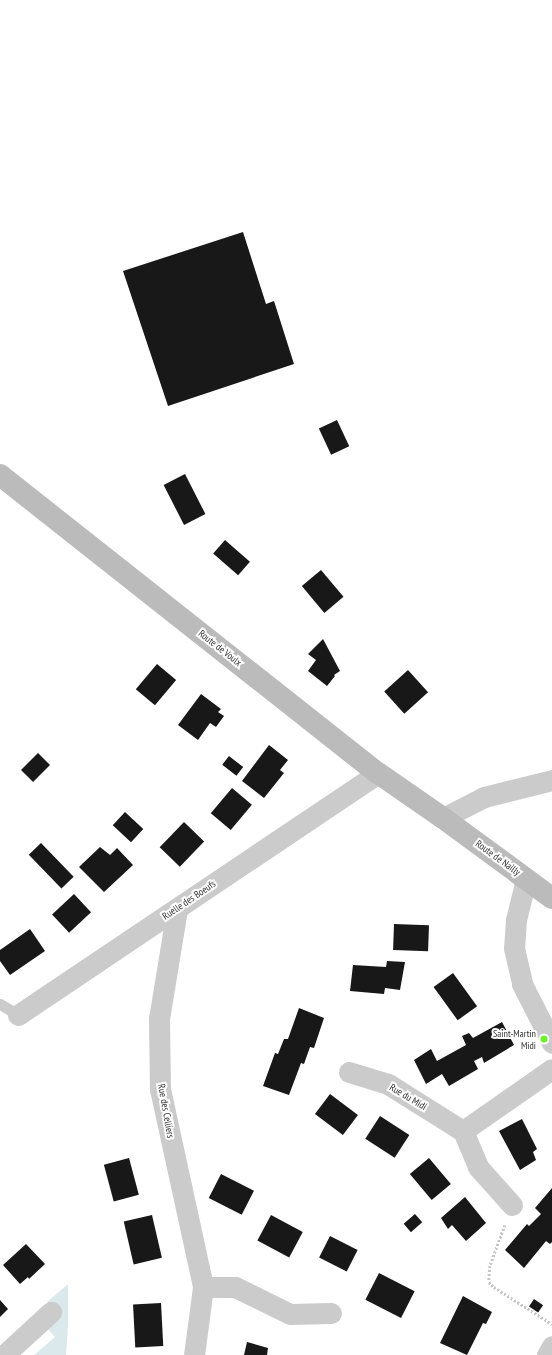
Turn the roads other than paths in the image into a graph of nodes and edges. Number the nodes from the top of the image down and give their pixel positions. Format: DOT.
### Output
graph roads {
  1 [pos="0,475"];
  2 [pos="378,773"];
  3 [pos="552,780"];
  4 [pos="443,818"];
  5 [pos="526,879"];
  6 [pos="552,898"];
  7 [pos="177,909"];
  8 [pos="0,1004"];
  9 [pos="18,1015"];
  10 [pos="552,1043"];
  11 [pos="552,1070"];
  12 [pos="349,1072"];
  13 [pos="463,1131"];
  14 [pos="512,1205"];
  15 [pos="203,1287"];
  16 [pos="51,1312"];
  17 [pos="331,1313"];
  18 [pos="552,1346"];
  19 [pos="4,1355"];
  20 [pos="194,1355"];
  21 [pos="547,1355"];
  1 -- 2 [label="main road, Route de Voulx"];
  2 -- 4 [label="main road, Route de Voulx"];
  2 -- 7 [label="street, Ruelle des Boeufs"];
  3 -- 4 [label="street"];
  4 -- 5 [label="main road, Route de Nailly"];
  5 -- 6 [label="main road, Route de Nailly"];
  5 -- 10 [label="street"];
  7 -- 9 [label="street, Ruelle des Boeufs"];
  7 -- 15 [label="street, Rue des Celliers"];
  8 -- 9 [label="lane, Ruelle des Boeufs"];
  11 -- 13 [label="street"];
  12 -- 13 [label="street, Rue du Midi"];
  13 -- 14 [label="street"];
  15 -- 17 [label="street"];
  15 -- 20 [label="street, Rue des Celliers"];
  16 -- 19 [label="street"];
  18 -- 21 [label="street"];
}
